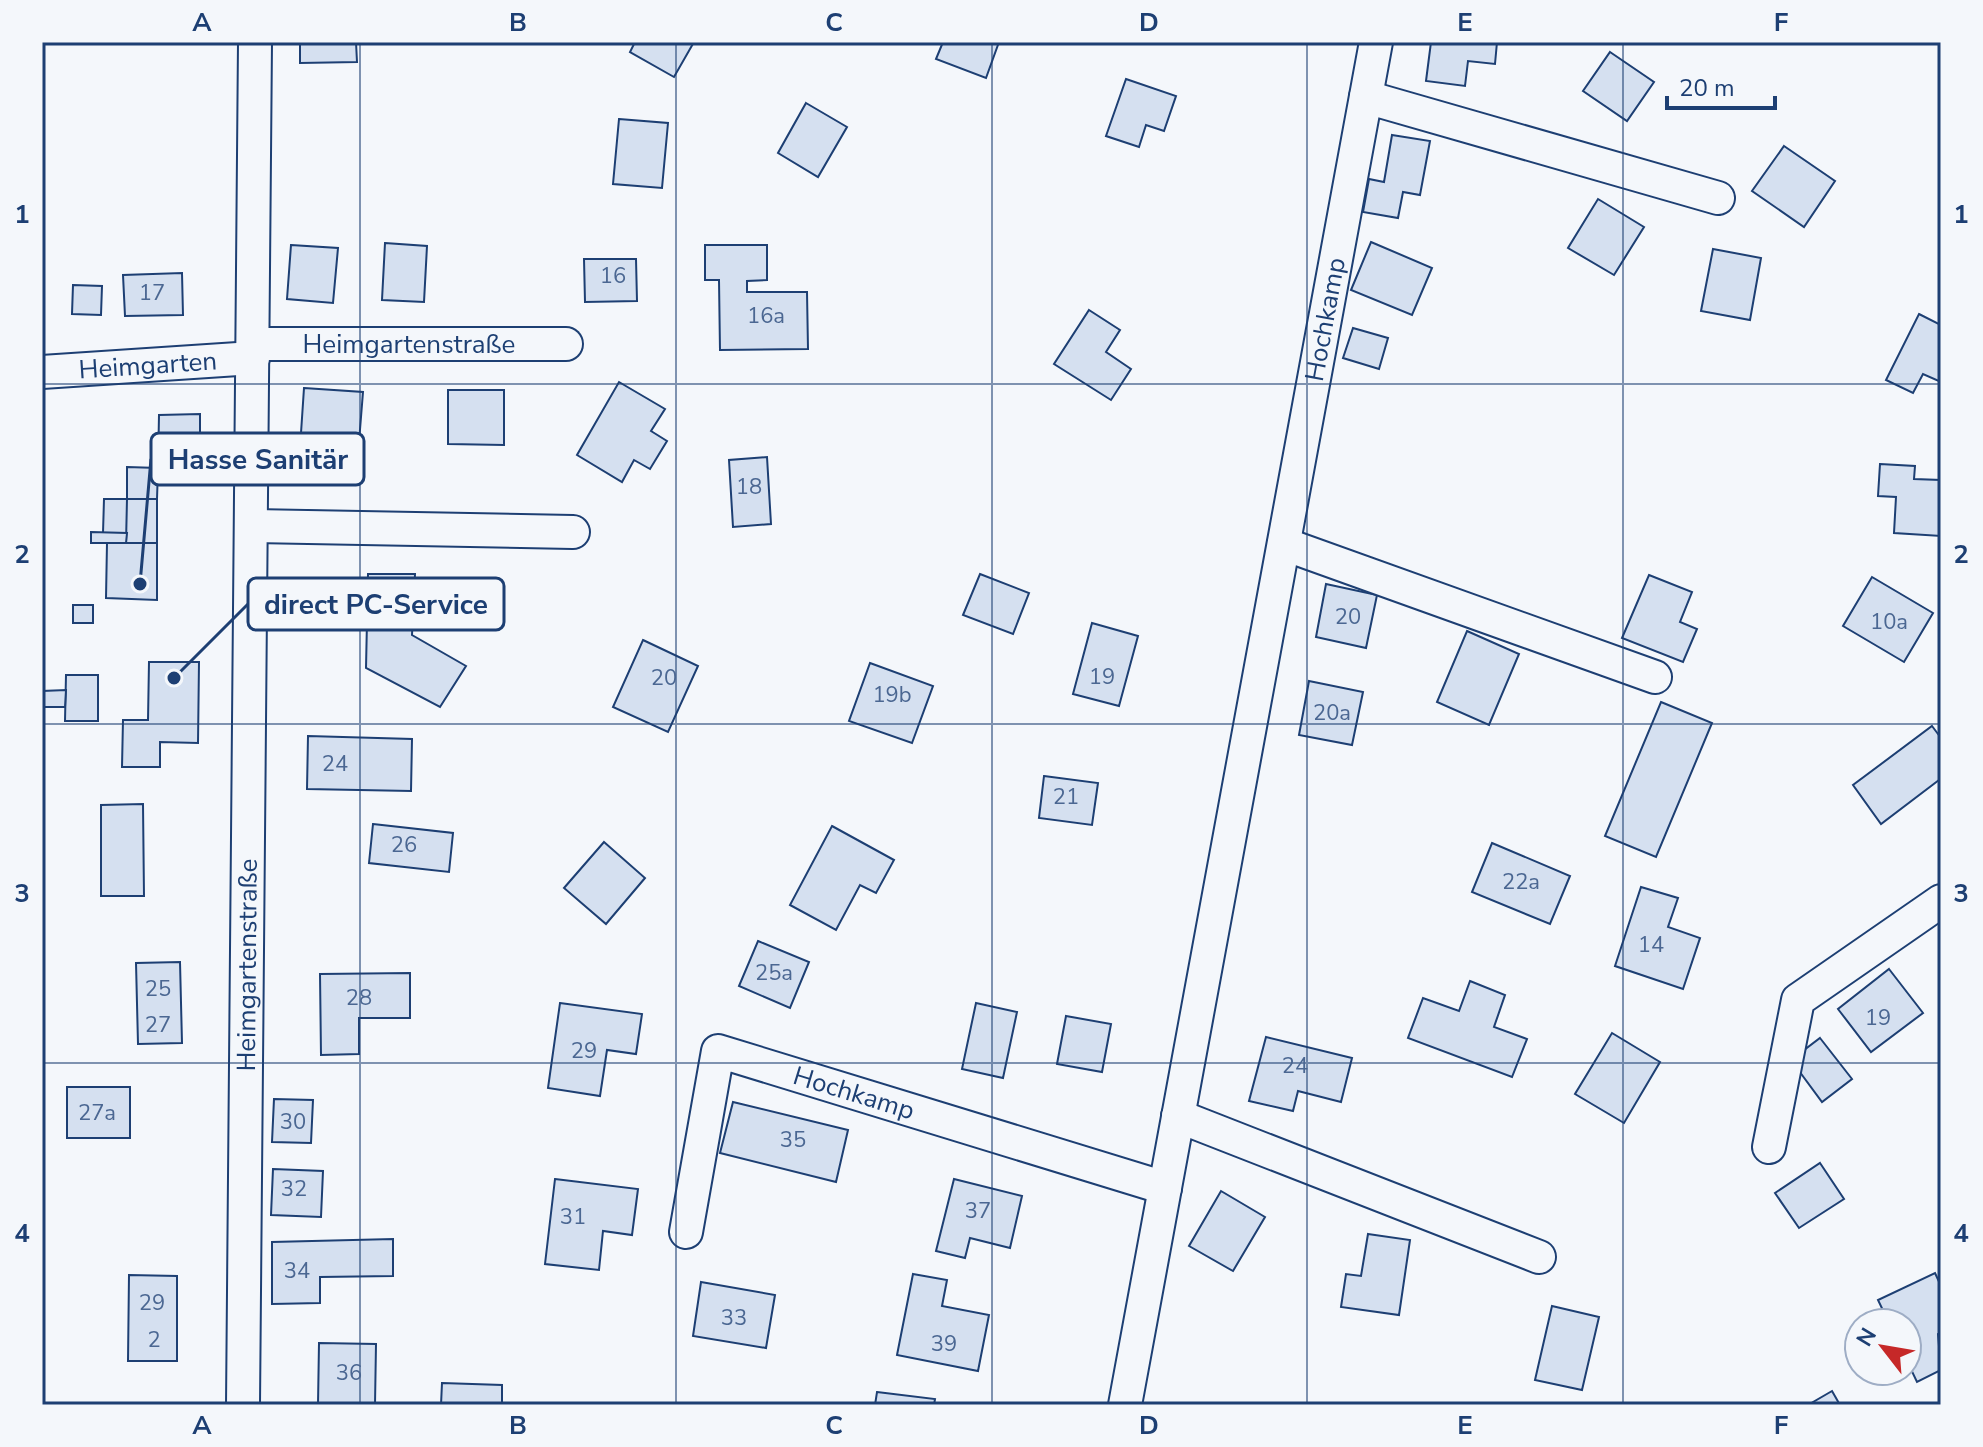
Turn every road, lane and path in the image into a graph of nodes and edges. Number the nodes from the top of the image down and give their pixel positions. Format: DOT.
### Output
graph roads {
  1 [pos="255,42"];
  2 [pos="1376,42"];
  3 [pos="1366,97"];
  4 [pos="1718,198"];
  5 [pos="566,344"];
  6 [pos="253,351"];
  7 [pos="42,372"];
  8 [pos="251,526"];
  9 [pos="573,532"];
  10 [pos="1284,544"];
  11 [pos="1655,677"];
  12 [pos="1941,901"];
  13 [pos="1178,1116"];
  14 [pos="1769,1147"];
  15 [pos="1165,1188"];
  16 [pos="686,1232"];
  17 [pos="1539,1257"];
  18 [pos="243,1405"];
  19 [pos="1125,1405"];
  1 -- 6 [label="street, Heimgartenstraße"];
  2 -- 3 [label="street, Hochkamp"];
  3 -- 4 [label="street"];
  3 -- 10 [label="street, Hochkamp"];
  5 -- 6 [label="street, Heimgartenstraße"];
  6 -- 7 [label="street, Heimgarten"];
  6 -- 8 [label="street, Heimgartenstraße"];
  8 -- 9 [label="street"];
  8 -- 18 [label="street, Heimgartenstraße"];
  10 -- 11 [label="street"];
  10 -- 13 [label="street, Hochkamp"];
  12 -- 14 [label="street"];
  13 -- 15 [label="street, Hochkamp"];
  13 -- 17 [label="street"];
  15 -- 16 [label="street, Hochkamp"];
  15 -- 19 [label="street, Hochkamp"];
}
